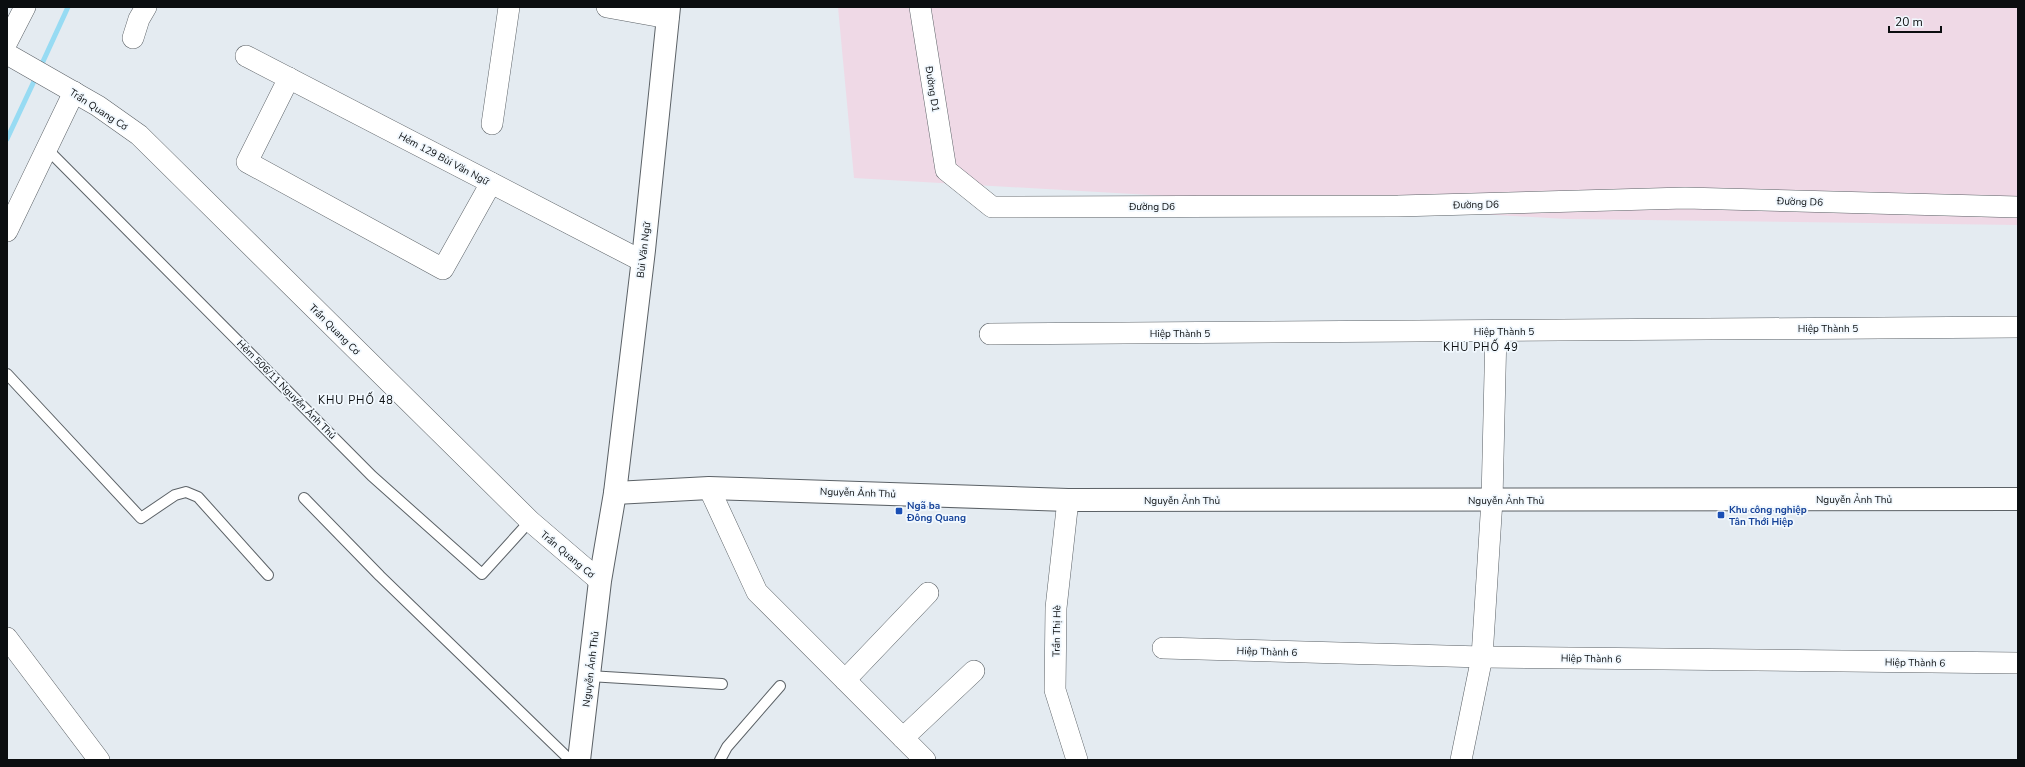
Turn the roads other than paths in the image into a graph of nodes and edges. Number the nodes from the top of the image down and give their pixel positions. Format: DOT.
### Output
graph roads {
  1 [pos="25,7"];
  2 [pos="146,7"];
  3 [pos="509,7"];
  4 [pos="607,7"];
  5 [pos="920,7"];
  6 [pos="669,12"];
  7 [pos="133,38"];
  8 [pos="9,51"];
  9 [pos="246,56"];
  10 [pos="289,78"];
  11 [pos="68,89"];
  12 [pos="492,124"];
  13 [pos="46,148"];
  14 [pos="946,170"];
  15 [pos="491,183"];
  16 [pos="2018,207"];
  17 [pos="7,231"];
  18 [pos="642,261"];
  19 [pos="2018,327"];
  20 [pos="1496,331"];
  21 [pos="990,334"];
  22 [pos="7,374"];
  23 [pos="709,488"];
  24 [pos="615,493"];
  25 [pos="304,498"];
  26 [pos="2018,499"];
  27 [pos="1068,500"];
  28 [pos="1492,500"];
  29 [pos="530,521"];
  30 [pos="268,575"];
  31 [pos="600,582"];
  32 [pos="928,593"];
  33 [pos="7,638"];
  34 [pos="1163,648"];
  35 [pos="1482,657"];
  36 [pos="2018,663"];
  37 [pos="974,671"];
  38 [pos="589,676"];
  39 [pos="845,680"];
  40 [pos="722,684"];
  41 [pos="780,686"];
  42 [pos="903,738"];
  43 [pos="99,760"];
  44 [pos="570,760"];
  45 [pos="579,760"];
  46 [pos="720,760"];
  47 [pos="925,760"];
  48 [pos="1077,760"];
  49 [pos="1461,760"];
  1 -- 8 [label="street"];
  2 -- 7 [label="street"];
  3 -- 12 [label="street"];
  4 -- 6 [label="street"];
  5 -- 14 [label="street, Đường D1"];
  6 -- 18 [label="main road, Bùi Văn Ngữ"];
  8 -- 11 [label="street, Trần Quang Cơ"];
  9 -- 10 [label="street, Hẻm 129 Bùi Văn Ngữ"];
  10 -- 15 [label="street, Hẻm 129 Bùi Văn Ngữ"];
  10 -- 15 [label="street"];
  11 -- 13 [label="street"];
  11 -- 29 [label="street, Trần Quang Cơ"];
  13 -- 17 [label="street"];
  13 -- 29 [label="lane, Hẻm 506/11 Nguyễn Ảnh Thủ"];
  14 -- 16 [label="street, Đường D6"];
  15 -- 18 [label="street, Hẻm 129 Bùi Văn Ngữ"];
  18 -- 24 [label="main road, Bùi Văn Ngữ"];
  19 -- 20 [label="street, Hiệp Thành 5"];
  20 -- 21 [label="street, Hiệp Thành 5"];
  20 -- 28 [label="street"];
  22 -- 30 [label="lane"];
  23 -- 24 [label="main road, Nguyễn Ảnh Thủ"];
  23 -- 27 [label="main road, Nguyễn Ảnh Thủ"];
  23 -- 39 [label="street"];
  24 -- 31 [label="main road, Nguyễn Ảnh Thủ"];
  25 -- 44 [label="lane"];
  26 -- 28 [label="main road, Nguyễn Ảnh Thủ"];
  27 -- 28 [label="main road, Nguyễn Ảnh Thủ"];
  27 -- 48 [label="street, Trần Thị Hè"];
  28 -- 35 [label="street"];
  29 -- 31 [label="street, Trần Quang Cơ"];
  31 -- 38 [label="main road, Nguyễn Ảnh Thủ"];
  32 -- 39 [label="street"];
  33 -- 43 [label="street"];
  34 -- 35 [label="street, Hiệp Thành 6"];
  35 -- 36 [label="street, Hiệp Thành 6"];
  35 -- 49 [label="street"];
  37 -- 42 [label="street"];
  38 -- 40 [label="lane"];
  38 -- 45 [label="main road, Nguyễn Ảnh Thủ"];
  39 -- 42 [label="street"];
  41 -- 46 [label="lane"];
  42 -- 47 [label="street"];
}
